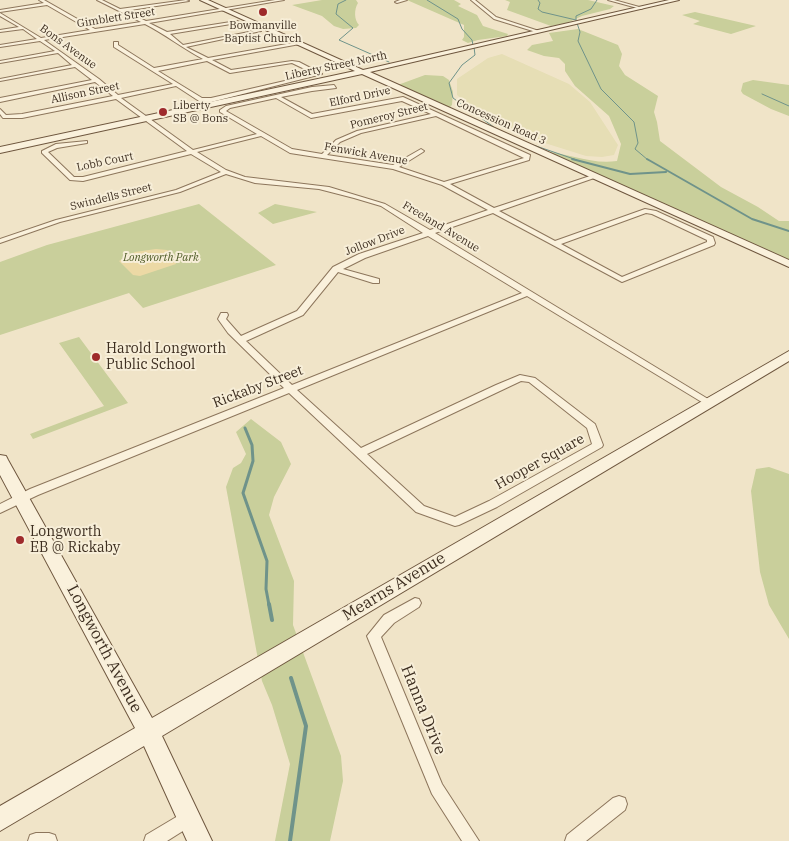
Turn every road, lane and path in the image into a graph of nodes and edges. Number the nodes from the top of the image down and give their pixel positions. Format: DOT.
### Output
graph roads {
  1 [pos="41,0"];
  2 [pos="100,0"];
  3 [pos="203,0"];
  4 [pos="282,0"];
  5 [pos="303,0"];
  6 [pos="405,0"];
  7 [pos="473,0"];
  8 [pos="610,0"];
  9 [pos="676,0"];
  10 [pos="187,1"];
  11 [pos="308,2"];
  12 [pos="397,2"];
  13 [pos="48,4"];
  14 [pos="640,8"];
  15 [pos="119,10"];
  16 [pos="224,10"];
  17 [pos="0,13"];
  18 [pos="146,22"];
  19 [pos="24,28"];
  20 [pos="95,30"];
  21 [pos="0,31"];
  22 [pos="537,31"];
  23 [pos="167,33"];
  24 [pos="41,39"];
  25 [pos="116,43"];
  26 [pos="298,43"];
  27 [pos="0,46"];
  28 [pos="183,46"];
  29 [pos="58,52"];
  30 [pos="206,60"];
  31 [pos="0,62"];
  32 [pos="77,65"];
  33 [pos="154,70"];
  34 [pos="362,72"];
  35 [pos="0,80"];
  36 [pos="97,80"];
  37 [pos="176,85"];
  38 [pos="334,87"];
  39 [pos="117,96"];
  40 [pos="277,97"];
  41 [pos="0,100"];
  42 [pos="0,111"];
  43 [pos="437,114"];
  44 [pos="145,118"];
  45 [pos="259,135"];
  46 [pos="85,142"];
  47 [pos="0,150"];
  48 [pos="421,151"];
  49 [pos="192,152"];
  50 [pos="323,156"];
  51 [pos="394,168"];
  52 [pos="226,172"];
  53 [pos="596,176"];
  54 [pos="444,184"];
  55 [pos="494,211"];
  56 [pos="430,234"];
  57 [pos="0,241"];
  58 [pos="556,243"];
  59 [pos="789,264"];
  60 [pos="336,269"];
  61 [pos="376,281"];
  62 [pos="528,292"];
  63 [pos="224,315"];
  64 [pos="240,340"];
  65 [pos="789,355"];
  66 [pos="291,389"];
  67 [pos="708,402"];
  68 [pos="360,453"];
  69 [pos="0,460"];
  70 [pos="21,498"];
  71 [pos="0,509"];
  72 [pos="415,603"];
  73 [pos="148,731"];
  74 [pos="619,804"];
  75 [pos="188,818"];
  76 [pos="0,819"];
  77 [pos="36,841"];
  78 [pos="49,841"];
  79 [pos="152,841"];
  80 [pos="200,841"];
  81 [pos="471,841"];
  82 [pos="574,841"];
  1 -- 13 [label="street"];
  2 -- 15 [label="street"];
  3 -- 16 [label="street, Concession Road 3"];
  4 -- 16 [label="street, Gimblett Street"];
  5 -- 11 [label="street"];
  6 -- 12 [label="street"];
  7 -- 22 [label="street"];
  8 -- 14 [label="street"];
  9 -- 14 [label="street, Liberty Street North"];
  10 -- 15 [label="street"];
  13 -- 17 [label="street"];
  13 -- 20 [label="street"];
  14 -- 22 [label="street, Liberty Street North"];
  15 -- 18 [label="street"];
  16 -- 18 [label="street, Gimblett Street"];
  16 -- 26 [label="street, Concession Road 3"];
  17 -- 19 [label="street, Bons Avenue"];
  18 -- 20 [label="street, Gimblett Street"];
  18 -- 23 [label="street"];
  19 -- 21 [label="street"];
  19 -- 24 [label="street, Bons Avenue"];
  20 -- 24 [label="street, Gimblett Street"];
  22 -- 34 [label="street, Liberty Street North"];
  23 -- 28 [label="street"];
  23 -- 28 [label="street"];
  24 -- 27 [label="street, Gimblett Street"];
  24 -- 29 [label="street, Bons Avenue"];
  25 -- 33 [label="street"];
  26 -- 30 [label="street"];
  26 -- 34 [label="street, Concession Road 3"];
  28 -- 30 [label="street"];
  29 -- 31 [label="street"];
  29 -- 32 [label="street, Bons Avenue"];
  30 -- 33 [label="street"];
  30 -- 37 [label="street"];
  32 -- 35 [label="street"];
  32 -- 36 [label="street, Bons Avenue"];
  33 -- 37 [label="street"];
  34 -- 44 [label="street, Liberty Street North"];
  34 -- 53 [label="street, Concession Road 3"];
  36 -- 39 [label="street, Bons Avenue"];
  36 -- 41 [label="street"];
  37 -- 39 [label="street, Allison Street"];
  38 -- 40 [label="street"];
  39 -- 42 [label="street, Allison Street"];
  39 -- 44 [label="street, Bons Avenue"];
  40 -- 43 [label="street, Elford Drive"];
  40 -- 45 [label="street, Fenwick Avenue"];
  43 -- 50 [label="street, Pomeroy Street"];
  43 -- 54 [label="street, Elford Drive"];
  44 -- 47 [label="street, Liberty Street North"];
  44 -- 49 [label="street, Freeland Avenue"];
  45 -- 49 [label="street"];
  45 -- 50 [label="street, Fenwick Avenue"];
  46 -- 49 [label="street, Lobb Court"];
  48 -- 51 [label="street"];
  49 -- 52 [label="street, Freeland Avenue"];
  50 -- 51 [label="street, Fenwick Avenue"];
  51 -- 54 [label="street, Fenwick Avenue"];
  52 -- 56 [label="street, Freeland Avenue"];
  52 -- 57 [label="street, Swindells Street"];
  53 -- 55 [label="street, Jollow Drive"];
  53 -- 59 [label="street, Concession Road 3"];
  54 -- 55 [label="street, Fenwick Avenue"];
  55 -- 56 [label="street, Jollow Drive"];
  55 -- 58 [label="street, Fenwick Avenue"];
  56 -- 60 [label="street, Jollow Drive"];
  56 -- 62 [label="street, Freeland Avenue"];
  58 -- 58 [label="street, Fenwick Avenue"];
  60 -- 61 [label="street"];
  60 -- 64 [label="street, Jollow Drive"];
  62 -- 66 [label="street, Rickaby Street"];
  62 -- 67 [label="street, Freeland Avenue"];
  63 -- 64 [label="street, Hooper Square"];
  64 -- 66 [label="street, Hooper Square"];
  65 -- 67 [label="street, Mearns Avenue"];
  66 -- 68 [label="street, Hooper Square"];
  66 -- 70 [label="street, Rickaby Street"];
  67 -- 73 [label="street, Mearns Avenue"];
  68 -- 68 [label="street, Hooper Square"];
  69 -- 70 [label="street, Longworth Avenue"];
  70 -- 71 [label="street, Rickaby Street"];
  70 -- 73 [label="street, Longworth Avenue"];
  72 -- 81 [label="street, Hanna Drive"];
  73 -- 75 [label="street, Longworth Avenue"];
  73 -- 76 [label="street, Mearns Avenue"];
  74 -- 82 [label="street"];
  75 -- 79 [label="street"];
  75 -- 80 [label="street, Longworth Avenue"];
  77 -- 78 [label="street"];
}
